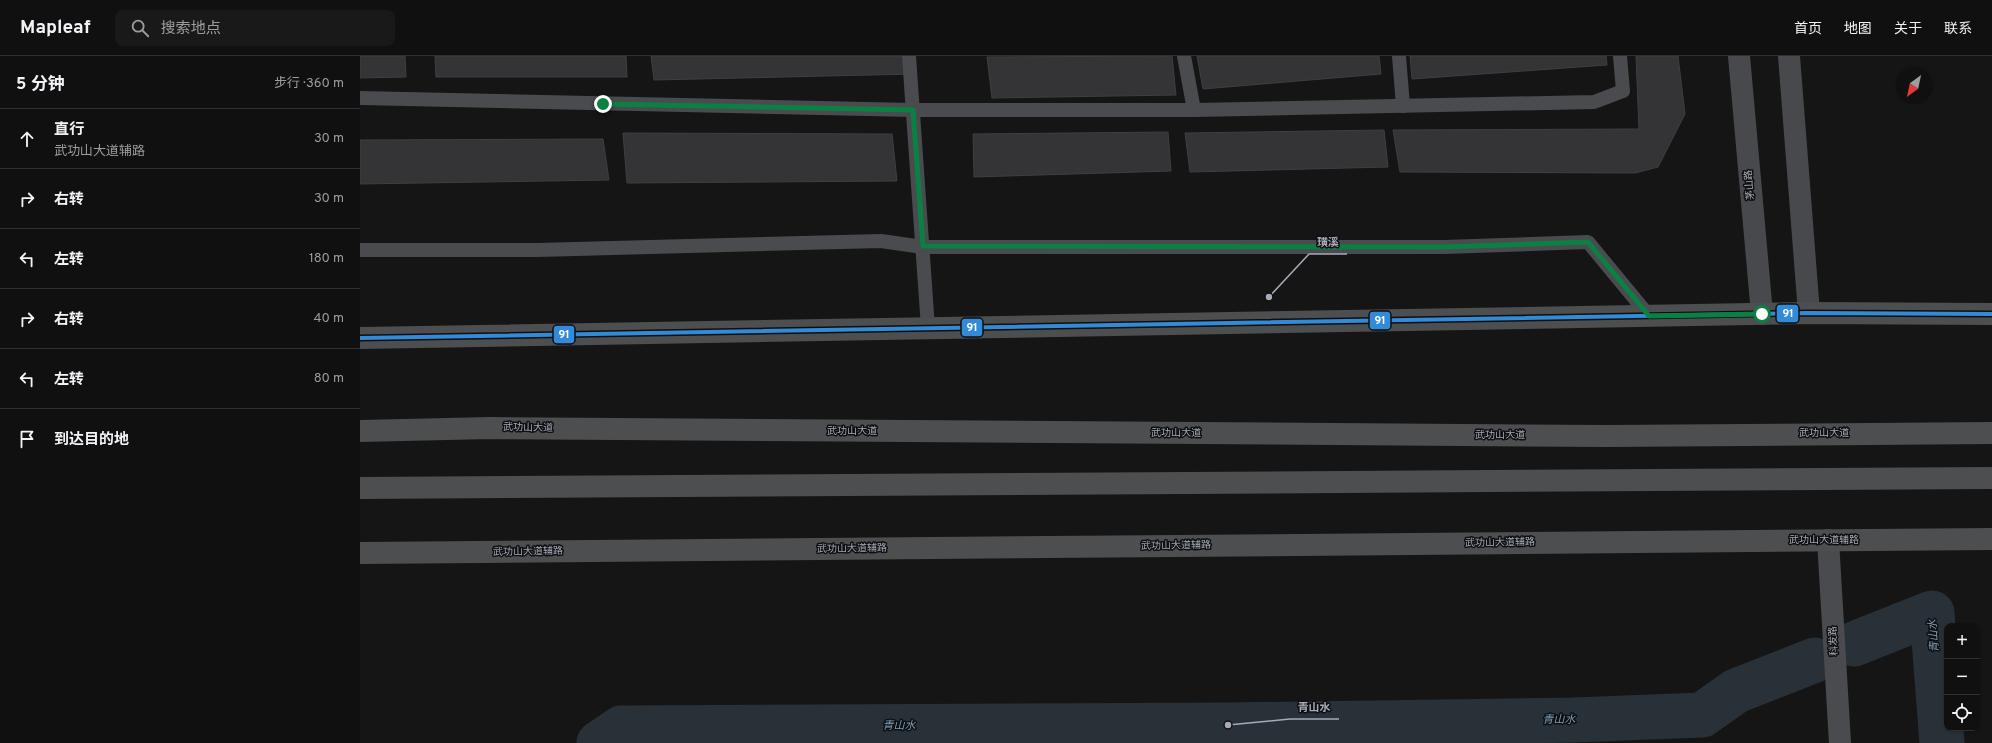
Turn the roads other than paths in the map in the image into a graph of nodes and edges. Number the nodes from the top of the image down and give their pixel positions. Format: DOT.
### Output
graph roads {
  1 [pos="909,56"];
  2 [pos="1184,56"];
  3 [pos="1399,56"];
  4 [pos="1620,56"];
  5 [pos="1738,56"];
  6 [pos="1790,56"];
  7 [pos="360,98"];
  8 [pos="1403,106"];
  9 [pos="913,110"];
  10 [pos="1194,110"];
  11 [pos="923,246"];
  12 [pos="360,250"];
  13 [pos="1809,313"];
  14 [pos="1762,314"];
  15 [pos="1992,314"];
  16 [pos="1649,316"];
  17 [pos="928,328"];
  18 [pos="360,338"];
  19 [pos="360,431"];
  20 [pos="1992,433"];
  21 [pos="1992,478"];
  22 [pos="360,488"];
  23 [pos="1992,539"];
  24 [pos="1828,540"];
  25 [pos="360,553"];
  26 [pos="1840,743"];
  1 -- 9 [label="lane"];
  2 -- 10 [label="lane"];
  3 -- 8 [label="lane"];
  4 -- 8 [label="lane"];
  5 -- 14 [label="main road, 茅山路"];
  6 -- 13 [label="main road"];
  7 -- 9 [label="lane"];
  8 -- 10 [label="lane"];
  9 -- 10 [label="lane"];
  9 -- 11 [label="lane"];
  11 -- 12 [label="lane"];
  11 -- 16 [label="lane"];
  11 -- 17 [label="lane"];
  13 -- 14 [label="main road"];
  13 -- 15 [label="main road"];
  14 -- 16 [label="main road"];
  16 -- 17 [label="main road"];
  17 -- 18 [label="main road"];
  19 -- 20 [label="main road, 武功山大道"];
  21 -- 22 [label="main road"];
  23 -- 24 [label="main road, 武功山大道辅路"];
  24 -- 25 [label="main road, 武功山大道辅路"];
  24 -- 26 [label="street, 科发路"];
}
